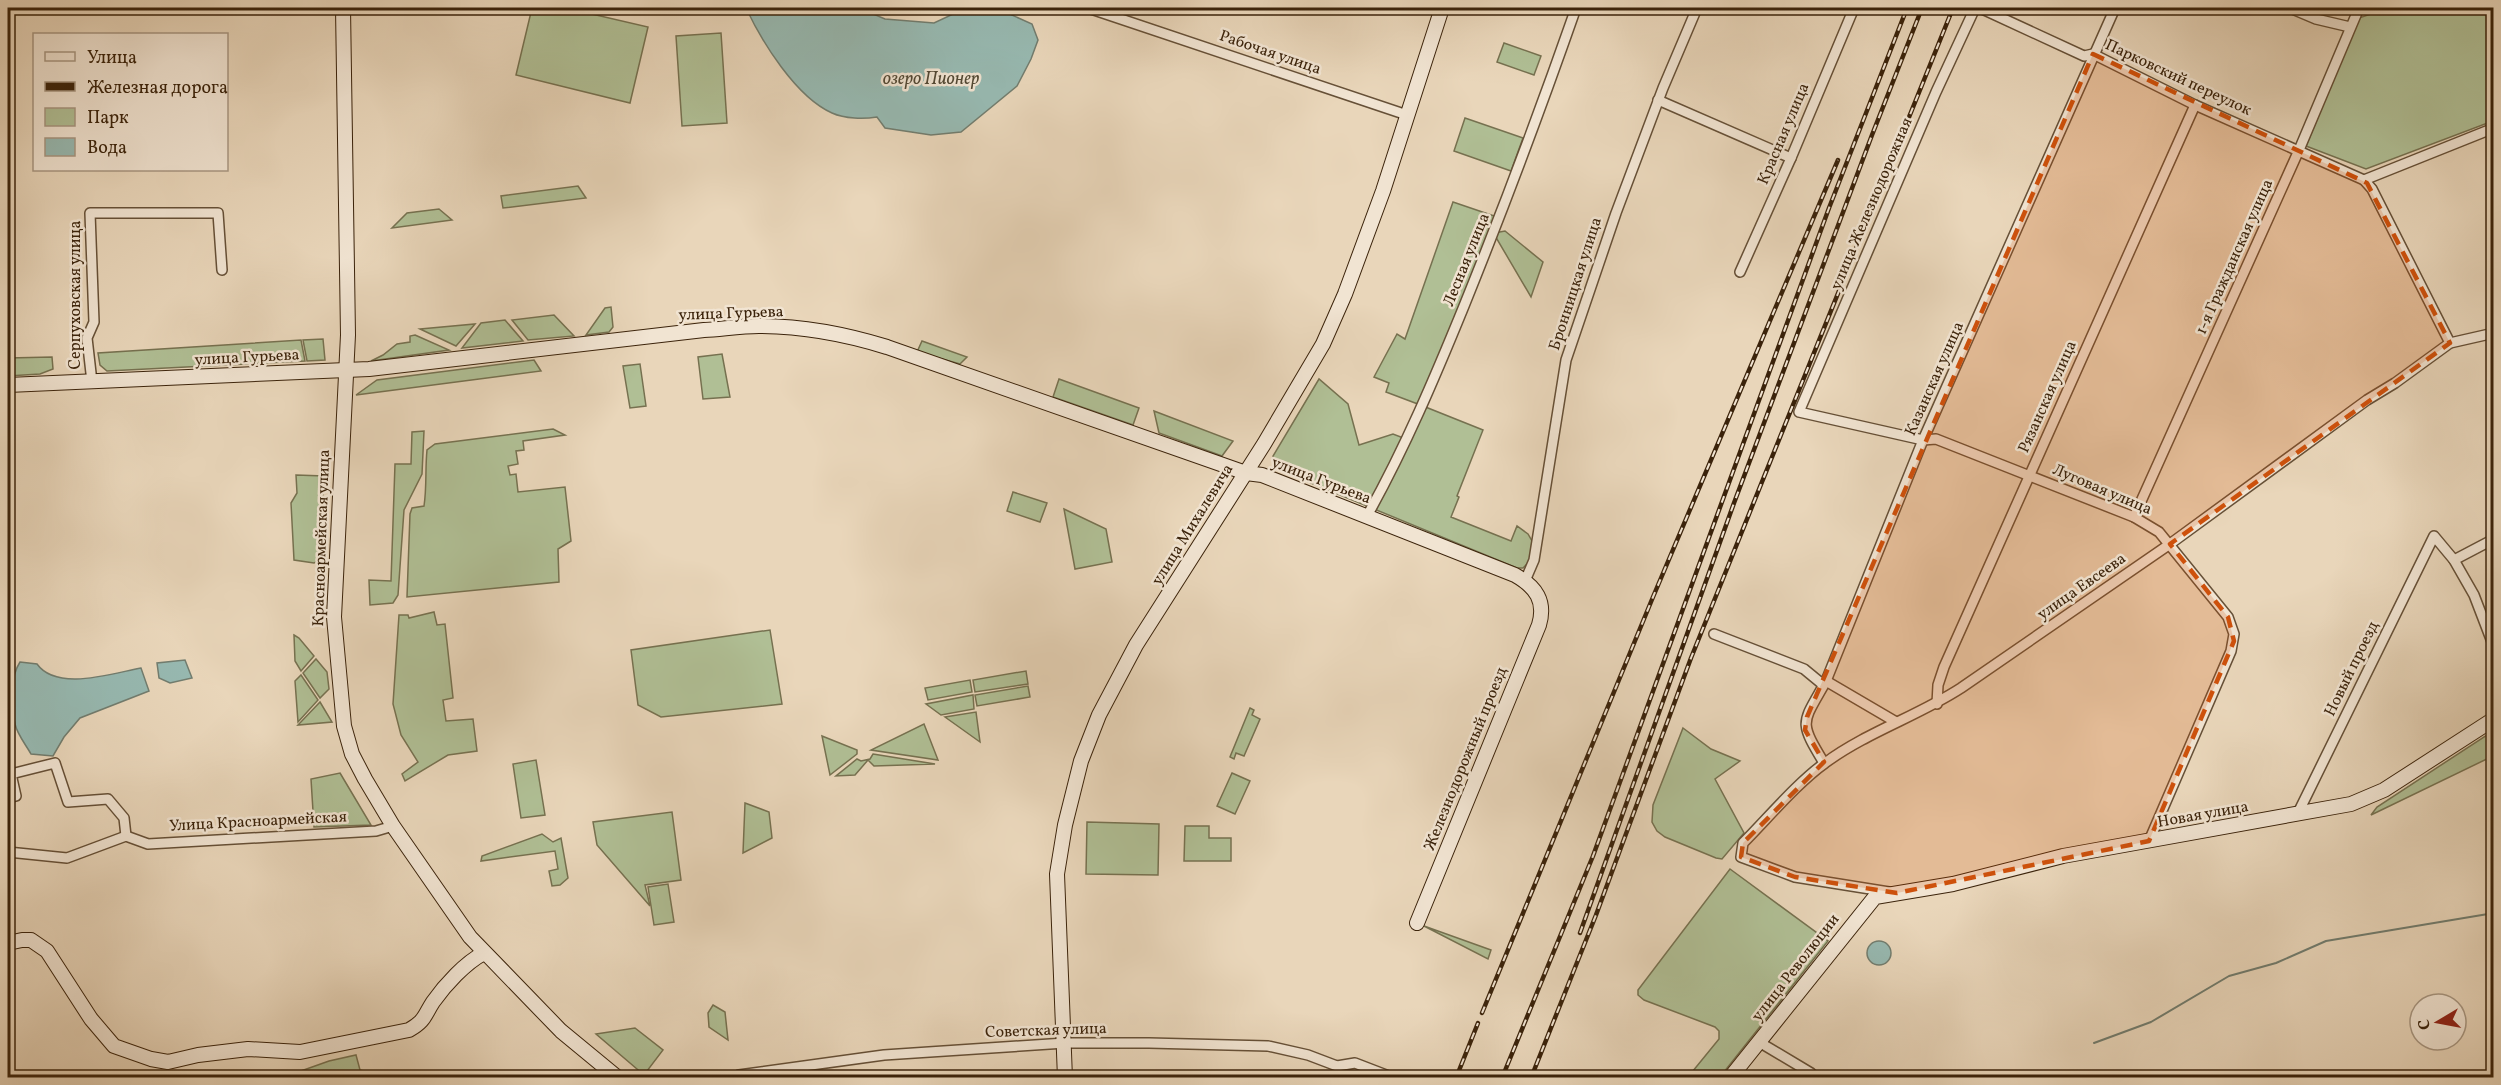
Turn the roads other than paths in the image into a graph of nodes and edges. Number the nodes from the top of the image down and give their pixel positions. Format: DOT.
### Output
graph roads {
  1 [pos="343,8"];
  2 [pos="1088,8"];
  3 [pos="1442,8"];
  4 [pos="1576,8"];
  5 [pos="1697,8"];
  6 [pos="1854,8"];
  7 [pos="1974,8"];
  8 [pos="1980,8"];
  9 [pos="2115,8"];
  10 [pos="2290,8"];
  11 [pos="2359,8"];
  12 [pos="2350,27"];
  13 [pos="2093,54"];
  14 [pos="1658,100"];
  15 [pos="2195,105"];
  16 [pos="1407,116"];
  17 [pos="2493,128"];
  18 [pos="2299,150"];
  19 [pos="1791,158"];
  20 [pos="2364,180"];
  21 [pos="222,270"];
  22 [pos="1740,272"];
  23 [pos="2493,333"];
  24 [pos="2450,343"];
  25 [pos="346,370"];
  26 [pos="92,382"];
  27 [pos="8,386"];
  28 [pos="1799,412"];
  29 [pos="1923,440"];
  30 [pos="1246,473"];
  31 [pos="2029,476"];
  32 [pos="1367,516"];
  33 [pos="2134,517"];
  34 [pos="2493,539"];
  35 [pos="2170,544"];
  36 [pos="2454,560"];
  37 [pos="1525,581"];
  38 [pos="1714,634"];
  39 [pos="2493,647"];
  40 [pos="1826,681"];
  41 [pos="1937,704"];
  42 [pos="2493,719"];
  43 [pos="1896,722"];
  44 [pos="1824,763"];
  45 [pos="8,798"];
  46 [pos="2297,815"];
  47 [pos="393,825"];
  48 [pos="126,836"];
  49 [pos="2149,841"];
  50 [pos="8,852"];
  51 [pos="1897,893"];
  52 [pos="1417,922"];
  53 [pos="8,943"];
  54 [pos="484,953"];
  55 [pos="1759,1042"];
  56 [pos="1065,1043"];
  57 [pos="618,1077"];
  58 [pos="734,1077"];
  59 [pos="1065,1077"];
  60 [pos="1394,1077"];
  61 [pos="1730,1077"];
  62 [pos="1809,1077"];
  1 -- 25 [label="main road, Красноармейская улица"];
  2 -- 16 [label="street, Рабочая улица"];
  3 -- 16 [label="main road, улица Михалевича"];
  4 -- 32 [label="street, Лесная улица"];
  5 -- 14 [label="street, Бронницкая улица"];
  6 -- 19 [label="street, Красная улица"];
  7 -- 28 [label="street, улица Железнодорожная"];
  8 -- 13 [label="street, Парковский переулок"];
  9 -- 13 [label="street, Казанская улица"];
  10 -- 12 [label="street"];
  11 -- 12 [label="street, 1-я Гражданская улица"];
  12 -- 18 [label="street, 1-я Гражданская улица"];
  13 -- 15 [label="street, Парковский переулок"];
  13 -- 29 [label="street, Казанская улица"];
  14 -- 19 [label="street"];
  14 -- 37 [label="street, Бронницкая улица"];
  15 -- 18 [label="street, Парковский переулок"];
  15 -- 31 [label="street, Рязанская улица"];
  16 -- 30 [label="main road, улица Михалевича"];
  17 -- 20 [label="street"];
  18 -- 20 [label="street, Парковский переулок"];
  18 -- 33 [label="street, 1-я Гражданская улица"];
  19 -- 22 [label="street, Красная улица"];
  20 -- 24 [label="street"];
  21 -- 26 [label="street, Серпуховская улица"];
  23 -- 24 [label="street"];
  24 -- 35 [label="street, улица Евсеева"];
  25 -- 26 [label="main road, улица Гурьева"];
  25 -- 30 [label="main road, улица Гурьева"];
  25 -- 47 [label="main road, Красноармейская улица"];
  26 -- 27 [label="main road, улица Гурьева"];
  28 -- 29 [label="street, Луговая улица"];
  29 -- 31 [label="street, Луговая улица"];
  29 -- 40 [label="street, Казанская улица"];
  30 -- 32 [label="main road, улица Гурьева"];
  30 -- 56 [label="main road, улица Михалевича"];
  31 -- 33 [label="street, Луговая улица"];
  31 -- 41 [label="street, Рязанская улица"];
  32 -- 37 [label="main road, улица Гурьева"];
  33 -- 35 [label="street, Луговая улица"];
  34 -- 36 [label="street"];
  35 -- 41 [label="street, улица Евсеева"];
  35 -- 49 [label="street, Луговая улица"];
  36 -- 39 [label="street"];
  36 -- 46 [label="street, Новый проезд"];
  37 -- 52 [label="main road, Железнодорожный проезд"];
  38 -- 40 [label="street"];
  40 -- 43 [label="street"];
  40 -- 44 [label="street, Казанская улица"];
  41 -- 43 [label="street, улица Евсеева"];
  42 -- 46 [label="main road, Новая улица"];
  43 -- 44 [label="street, улица Евсеева"];
  44 -- 51 [label="street, улица Евсеева"];
  45 -- 48 [label="street"];
  46 -- 49 [label="main road, Новая улица"];
  47 -- 48 [label="street, Улица Красноармейская"];
  47 -- 54 [label="main road, Красноармейская улица"];
  48 -- 50 [label="street"];
  49 -- 51 [label="main road, Новая улица"];
  51 -- 55 [label="main road, улица Революции"];
  53 -- 54 [label="main road"];
  54 -- 57 [label="main road, Красноармейская улица"];
  55 -- 61 [label="main road, улица Революции"];
  55 -- 62 [label="street"];
  56 -- 58 [label="street, Советская улица"];
  56 -- 59 [label="main road, улица Михалевича"];
  56 -- 60 [label="street, Советская улица"];
}
